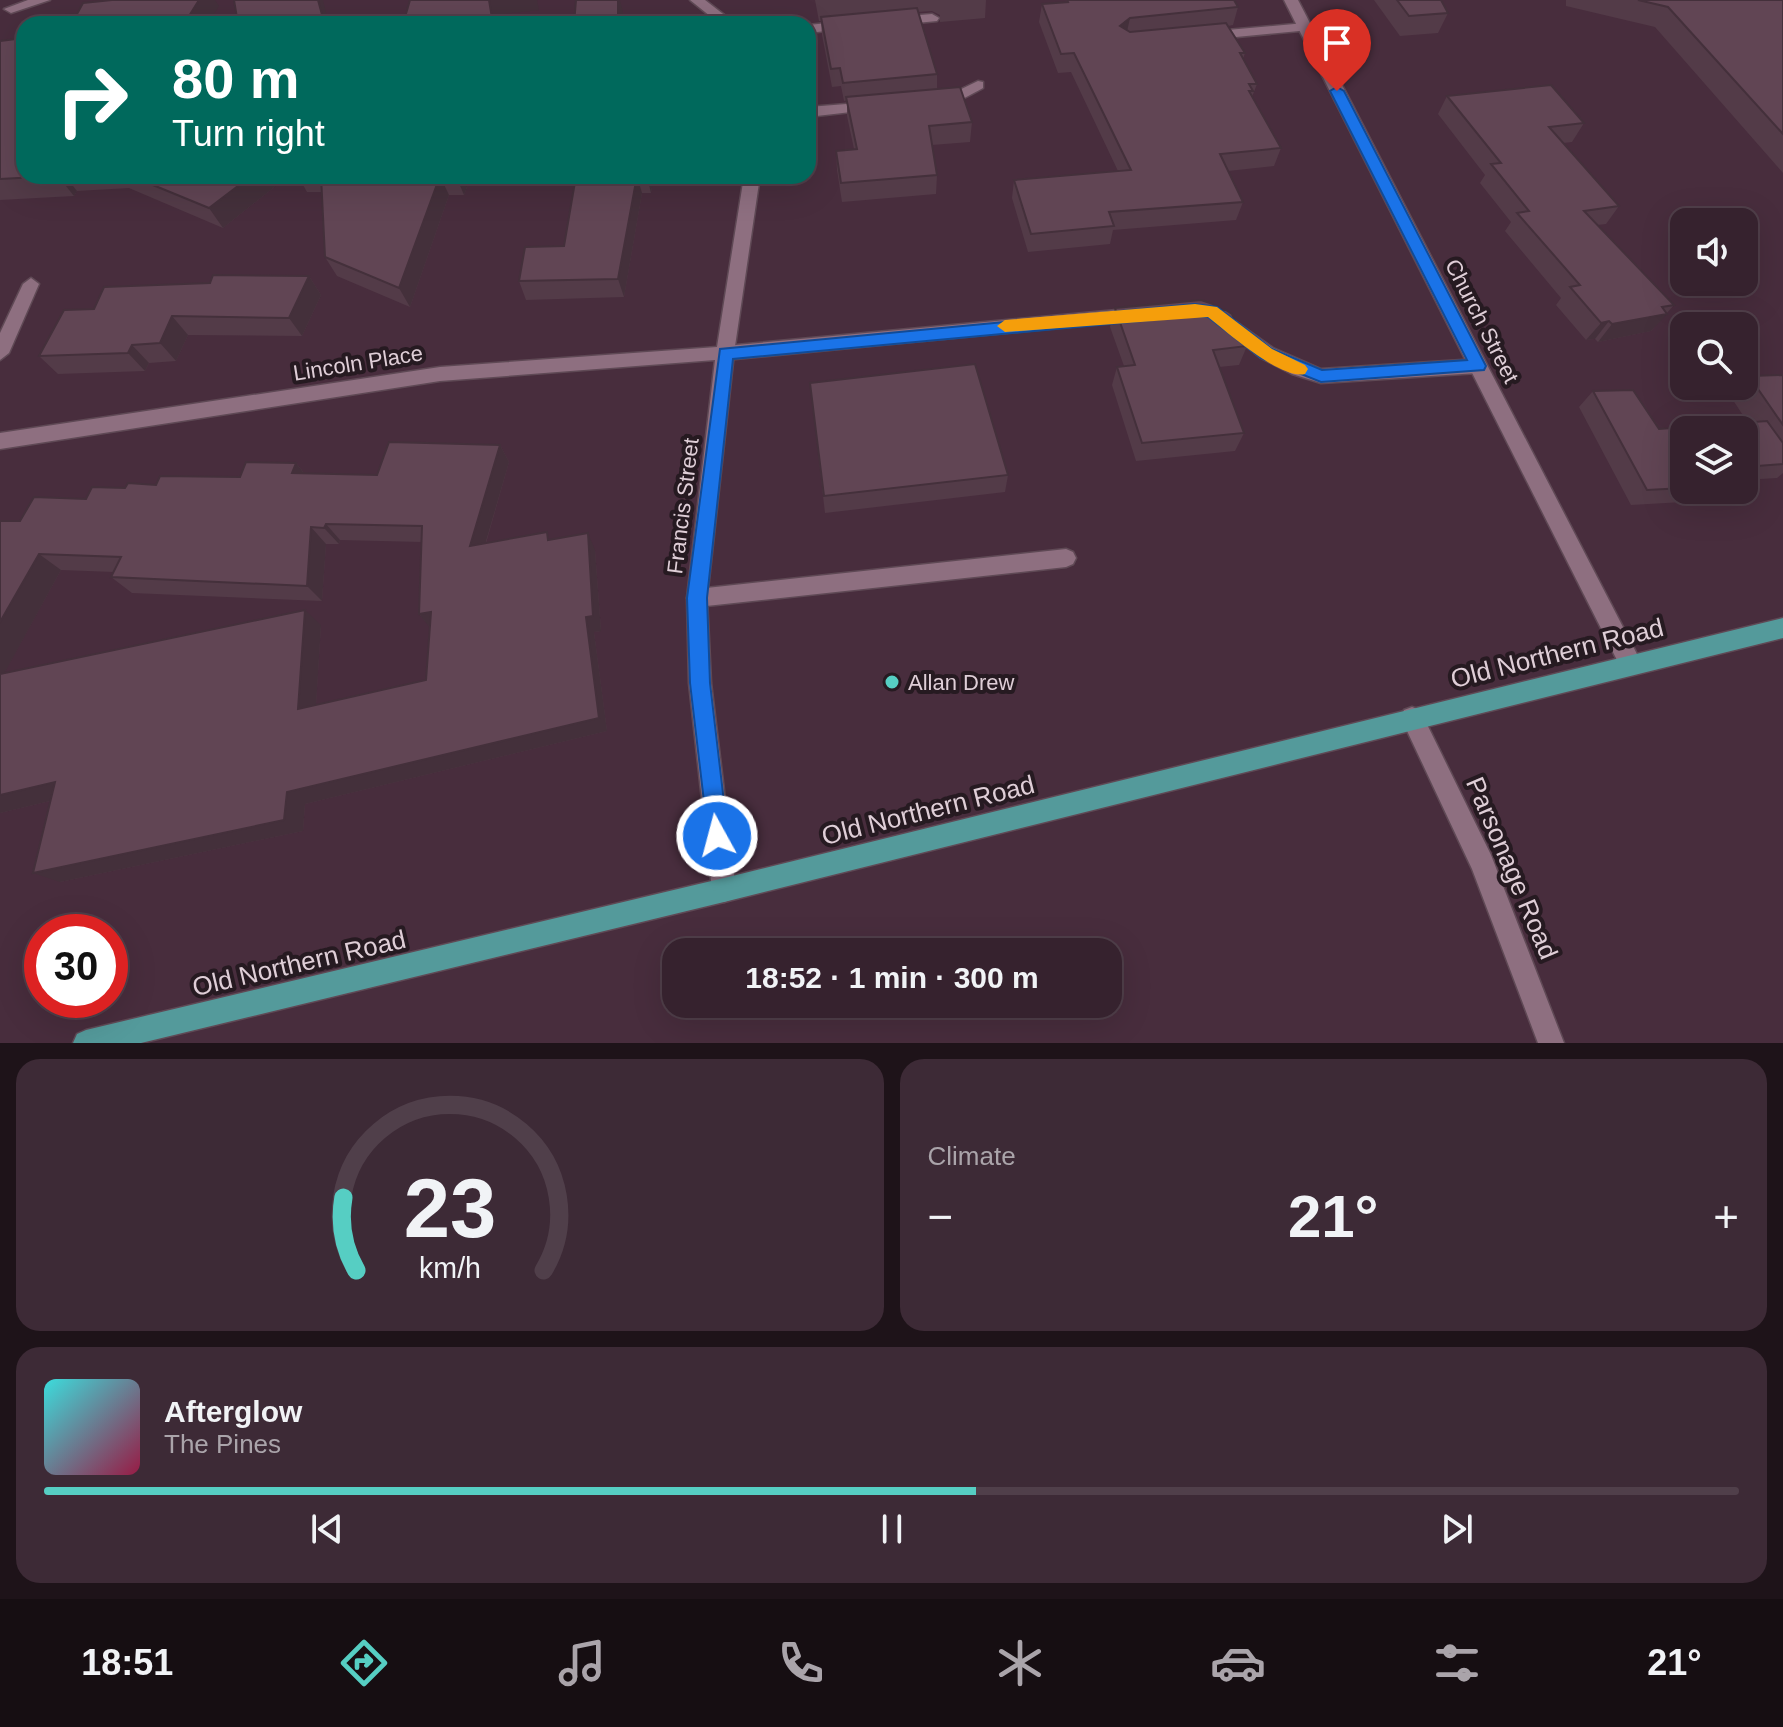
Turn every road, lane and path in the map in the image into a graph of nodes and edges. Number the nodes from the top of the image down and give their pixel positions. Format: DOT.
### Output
graph roads {
  1 [pos="43,0"];
  2 [pos="697,0"];
  3 [pos="1291,0"];
  4 [pos="11,9"];
  5 [pos="718,16"];
  6 [pos="932,18"];
  7 [pos="885,22"];
  8 [pos="870,24"];
  9 [pos="1305,27"];
  10 [pos="816,28"];
  11 [pos="1186,38"];
  12 [pos="978,85"];
  13 [pos="925,101"];
  14 [pos="881,105"];
  15 [pos="816,111"];
  16 [pos="751,184"];
  17 [pos="31,284"];
  18 [pos="1204,311"];
  19 [pos="1164,312"];
  20 [pos="0,353"];
  21 [pos="725,353"];
  22 [pos="1478,366"];
  23 [pos="0,441"];
  24 [pos="1066,558"];
  25 [pos="697,598"];
  26 [pos="1783,628"];
  27 [pos="1630,663"];
  28 [pos="1412,718"];
  29 [pos="724,890"];
  30 [pos="86,1043"];
  31 [pos="1551,1043"];
  1 -- 4 [label="street"];
  2 -- 5 [label="street"];
  3 -- 9 [label="street, Church Street"];
  6 -- 7 [label="street"];
  8 -- 10 [label="street"];
  9 -- 11 [label="street"];
  9 -- 22 [label="street, Church Street"];
  12 -- 13 [label="street"];
  14 -- 15 [label="street"];
  16 -- 21 [label="street, Francis Street"];
  17 -- 20 [label="street"];
  18 -- 22 [label="street"];
  19 -- 21 [label="street, Lincoln Place"];
  21 -- 23 [label="street, Lincoln Place"];
  21 -- 25 [label="street, Francis Street"];
  22 -- 27 [label="street, Church Street"];
  24 -- 25 [label="street"];
  25 -- 29 [label="street, Francis Street"];
  26 -- 27 [label="main road, Old Northern Road"];
  27 -- 28 [label="main road, Old Northern Road"];
  28 -- 29 [label="main road, Old Northern Road"];
  28 -- 31 [label="street, Parsonage Road"];
  29 -- 30 [label="main road, Old Northern Road"];
}
